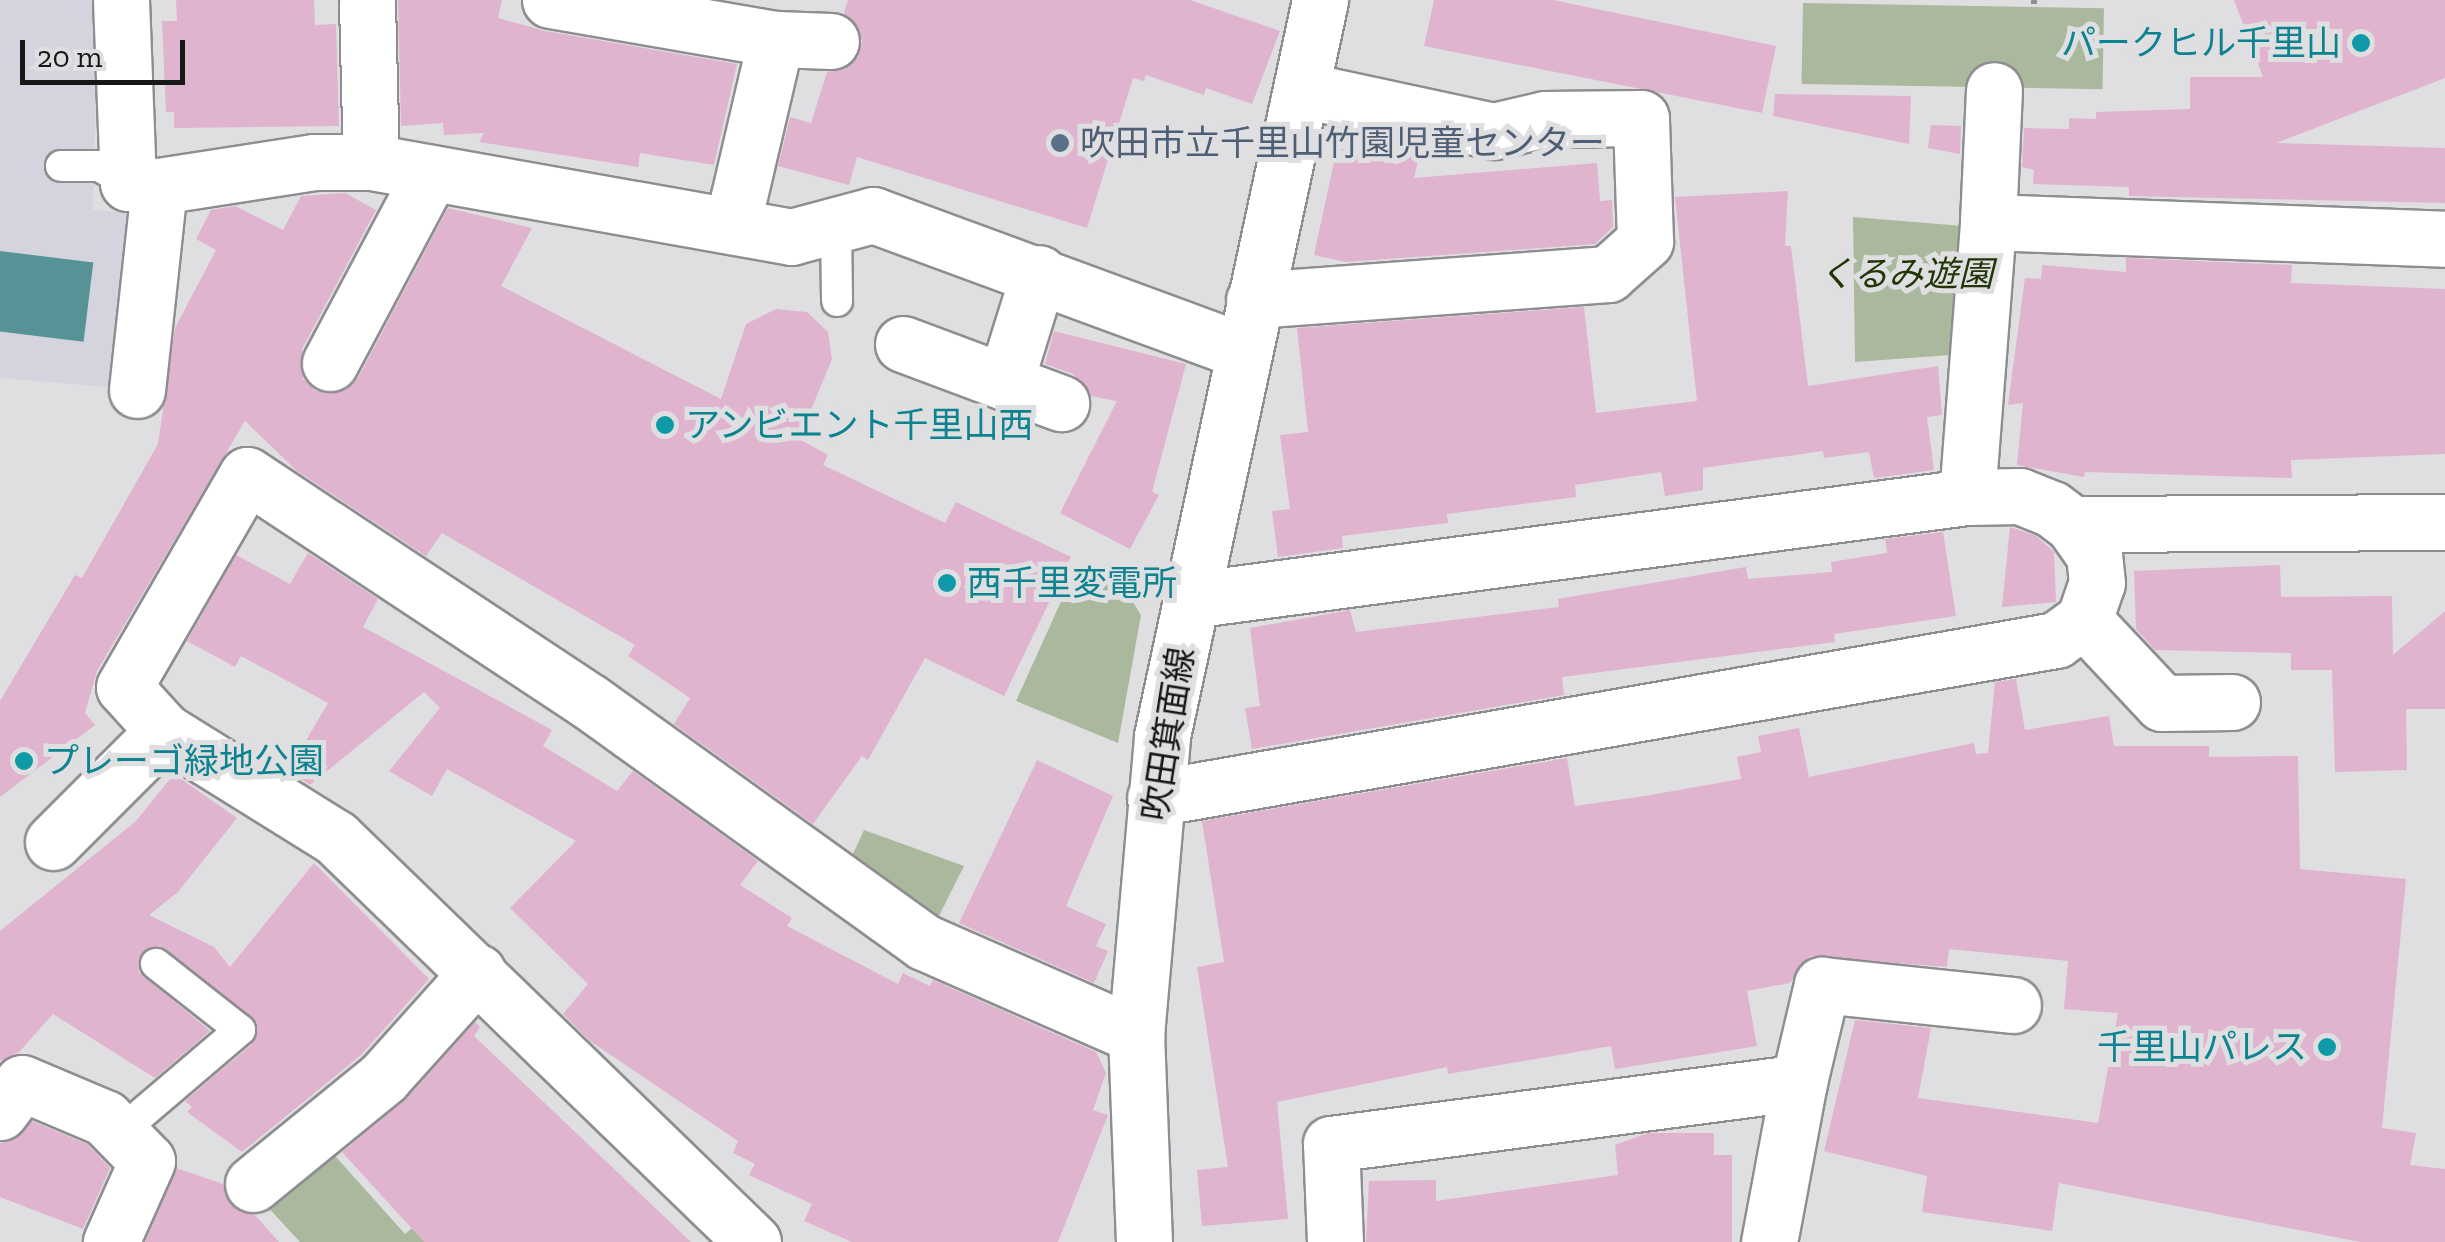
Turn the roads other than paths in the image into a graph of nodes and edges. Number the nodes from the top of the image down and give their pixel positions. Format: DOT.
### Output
graph roads {
  1 [pos="121,0"];
  2 [pos="550,0"];
  3 [pos="366,2"];
  4 [pos="1310,3"];
  5 [pos="776,39"];
  6 [pos="830,40"];
  7 [pos="1303,90"];
  8 [pos="1994,90"];
  9 [pos="371,162"];
  10 [pos="61,166"];
  11 [pos="431,174"];
  12 [pos="144,185"];
  13 [pos="1988,222"];
  14 [pos="732,226"];
  15 [pos="836,227"];
  16 [pos="2445,239"];
  17 [pos="1038,274"];
  18 [pos="837,301"];
  19 [pos="1248,325"];
  20 [pos="902,344"];
  21 [pos="330,363"];
  22 [pos="1005,382"];
  23 [pos="137,390"];
  24 [pos="1061,403"];
  25 [pos="1966,497"];
  26 [pos="2445,522"];
  27 [pos="2072,524"];
  28 [pos="1190,600"];
  29 [pos="2084,620"];
  30 [pos="2232,702"];
  31 [pos="164,731"];
  32 [pos="1155,798"];
  33 [pos="54,842"];
  34 [pos="156,964"];
  35 [pos="478,972"];
  36 [pos="2013,1005"];
  37 [pos="1136,1035"];
  38 [pos="1799,1082"];
  39 [pos="0,1112"];
  40 [pos="119,1132"];
  41 [pos="253,1184"];
  42 [pos="111,1242"];
  43 [pos="752,1242"];
  44 [pos="1144,1242"];
  45 [pos="1335,1242"];
  46 [pos="1769,1242"];
  1 -- 12 [label="street"];
  2 -- 5 [label="street"];
  3 -- 9 [label="street"];
  4 -- 7 [label="street, 吹田箕面線"];
  5 -- 6 [label="street"];
  5 -- 14 [label="street"];
  7 -- 19 [label="street, 吹田箕面線"];
  7 -- 19 [label="street"];
  8 -- 13 [label="street"];
  9 -- 11 [label="street"];
  9 -- 12 [label="street"];
  10 -- 12 [label="lane"];
  11 -- 14 [label="street"];
  11 -- 21 [label="street"];
  12 -- 23 [label="street"];
  13 -- 16 [label="street"];
  13 -- 25 [label="street"];
  14 -- 15 [label="street"];
  15 -- 17 [label="street"];
  15 -- 18 [label="lane"];
  17 -- 19 [label="street"];
  17 -- 22 [label="street"];
  19 -- 28 [label="street, 吹田箕面線"];
  20 -- 22 [label="street"];
  22 -- 24 [label="street"];
  25 -- 27 [label="street"];
  25 -- 28 [label="street"];
  26 -- 27 [label="street"];
  27 -- 29 [label="street"];
  28 -- 32 [label="street, 吹田箕面線"];
  29 -- 30 [label="street"];
  29 -- 32 [label="street"];
  31 -- 33 [label="street"];
  31 -- 35 [label="street"];
  31 -- 37 [label="street"];
  32 -- 37 [label="street, 吹田箕面線"];
  34 -- 40 [label="lane"];
  35 -- 41 [label="street"];
  35 -- 43 [label="street"];
  36 -- 38 [label="street"];
  37 -- 44 [label="street, 吹田箕面線"];
  38 -- 45 [label="street"];
  38 -- 46 [label="street"];
  39 -- 40 [label="street"];
  40 -- 42 [label="street"];
}
